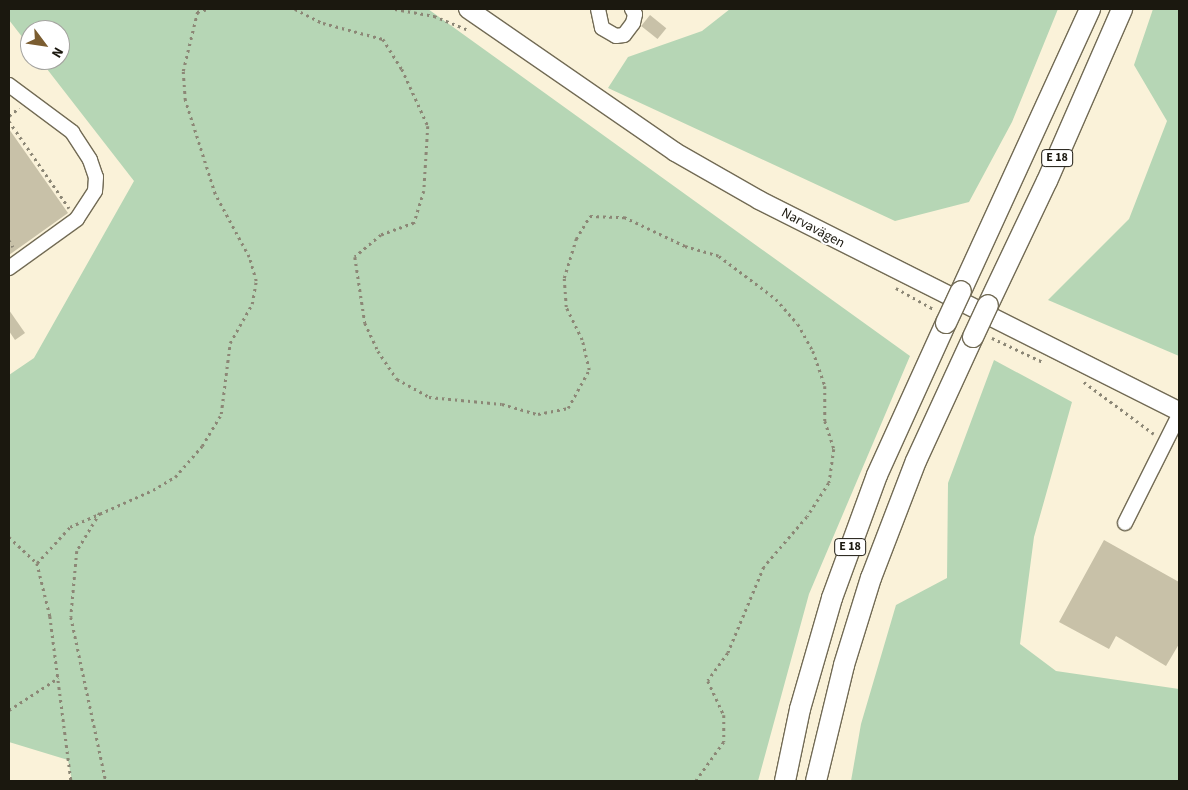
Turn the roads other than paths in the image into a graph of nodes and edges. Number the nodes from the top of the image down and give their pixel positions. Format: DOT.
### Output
graph roads {
  1 [pos="468,9"];
  2 [pos="598,9"];
  3 [pos="632,9"];
  4 [pos="1090,9"];
  5 [pos="1122,9"];
  6 [pos="9,85"];
  7 [pos="9,268"];
  8 [pos="1179,411"];
  9 [pos="1179,415"];
  10 [pos="1126,523"];
  11 [pos="785,781"];
  12 [pos="816,781"];
  1 -- 8 [label="main road, Narvavägen"];
  2 -- 3 [label="street"];
  4 -- 11 [label="highway, E 18, bridge"];
  5 -- 12 [label="highway, E 18, bridge"];
  6 -- 7 [label="street"];
  9 -- 10 [label="street"];
}
